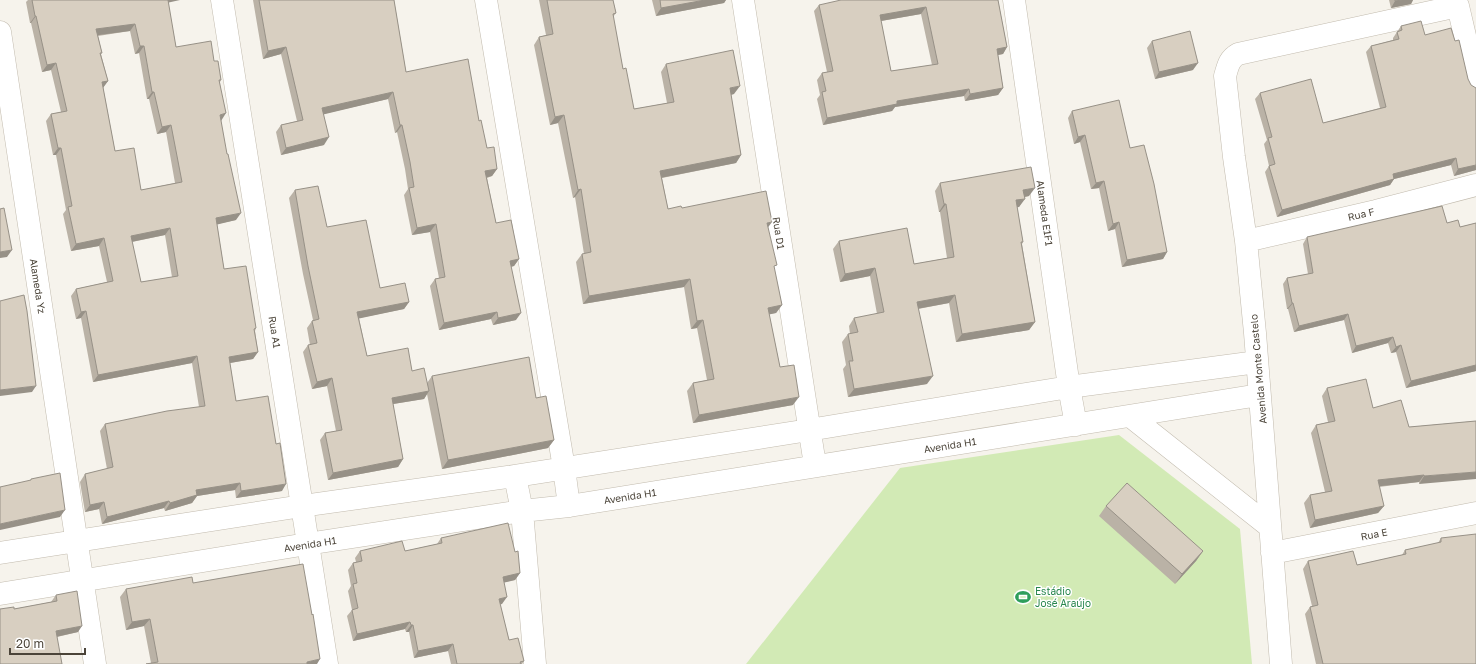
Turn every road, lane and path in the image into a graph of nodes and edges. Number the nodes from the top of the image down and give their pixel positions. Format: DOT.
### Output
graph roads {
  1 [pos="222,0"];
  2 [pos="486,0"];
  3 [pos="743,0"];
  4 [pos="1014,0"];
  5 [pos="1457,3"];
  6 [pos="0,32"];
  7 [pos="1476,83"];
  8 [pos="1476,185"];
  9 [pos="1246,241"];
  10 [pos="1257,362"];
  11 [pos="1069,387"];
  12 [pos="1259,395"];
  13 [pos="1130,416"];
  14 [pos="1076,425"];
  15 [pos="810,430"];
  16 [pos="815,465"];
  17 [pos="564,468"];
  18 [pos="515,476"];
  19 [pos="302,506"];
  20 [pos="569,506"];
  21 [pos="522,511"];
  22 [pos="1476,513"];
  23 [pos="1270,527"];
  24 [pos="76,541"];
  25 [pos="307,544"];
  26 [pos="0,552"];
  27 [pos="1272,553"];
  28 [pos="82,581"];
  29 [pos="0,594"];
  30 [pos="96,664"];
  31 [pos="327,664"];
  32 [pos="535,664"];
  33 [pos="1281,664"];
  1 -- 19 [label="street, Rua A1"];
  2 -- 17 [label="street"];
  3 -- 15 [label="street, Rua D1"];
  4 -- 11 [label="street, Alameda E1F1"];
  5 -- 7 [label="street"];
  5 -- 9 [label="street, Avenida Monte Castelo"];
  6 -- 24 [label="street, Alameda Yz"];
  8 -- 9 [label="street, Rua F"];
  9 -- 10 [label="street, Avenida Monte Castelo"];
  10 -- 11 [label="street"];
  10 -- 12 [label="street, Avenida Monte Castelo"];
  11 -- 14 [label="street, Alameda E1F1"];
  11 -- 15 [label="street"];
  12 -- 13 [label="street, Avenida H1"];
  12 -- 23 [label="street, Avenida Monte Castelo"];
  13 -- 14 [label="street, Avenida H1"];
  13 -- 23 [label="street"];
  14 -- 16 [label="street, Avenida H1"];
  15 -- 16 [label="street, Rua D1"];
  15 -- 17 [label="street"];
  16 -- 20 [label="street, Avenida H1"];
  17 -- 18 [label="street"];
  17 -- 20 [label="street"];
  18 -- 19 [label="street"];
  18 -- 21 [label="street"];
  19 -- 24 [label="street"];
  19 -- 25 [label="street, Rua A1"];
  20 -- 21 [label="street, Avenida H1"];
  21 -- 25 [label="street, Avenida H1"];
  21 -- 32 [label="street"];
  22 -- 27 [label="street, Rua E"];
  23 -- 27 [label="street, Avenida Monte Castelo"];
  24 -- 26 [label="street"];
  24 -- 28 [label="street, Alameda Yz"];
  25 -- 28 [label="street, Avenida H1"];
  25 -- 31 [label="street, Rua A1"];
  27 -- 33 [label="street, Avenida Monte Castelo"];
  28 -- 29 [label="street, Avenida H1"];
  28 -- 30 [label="street, Alameda Yz"];
}
